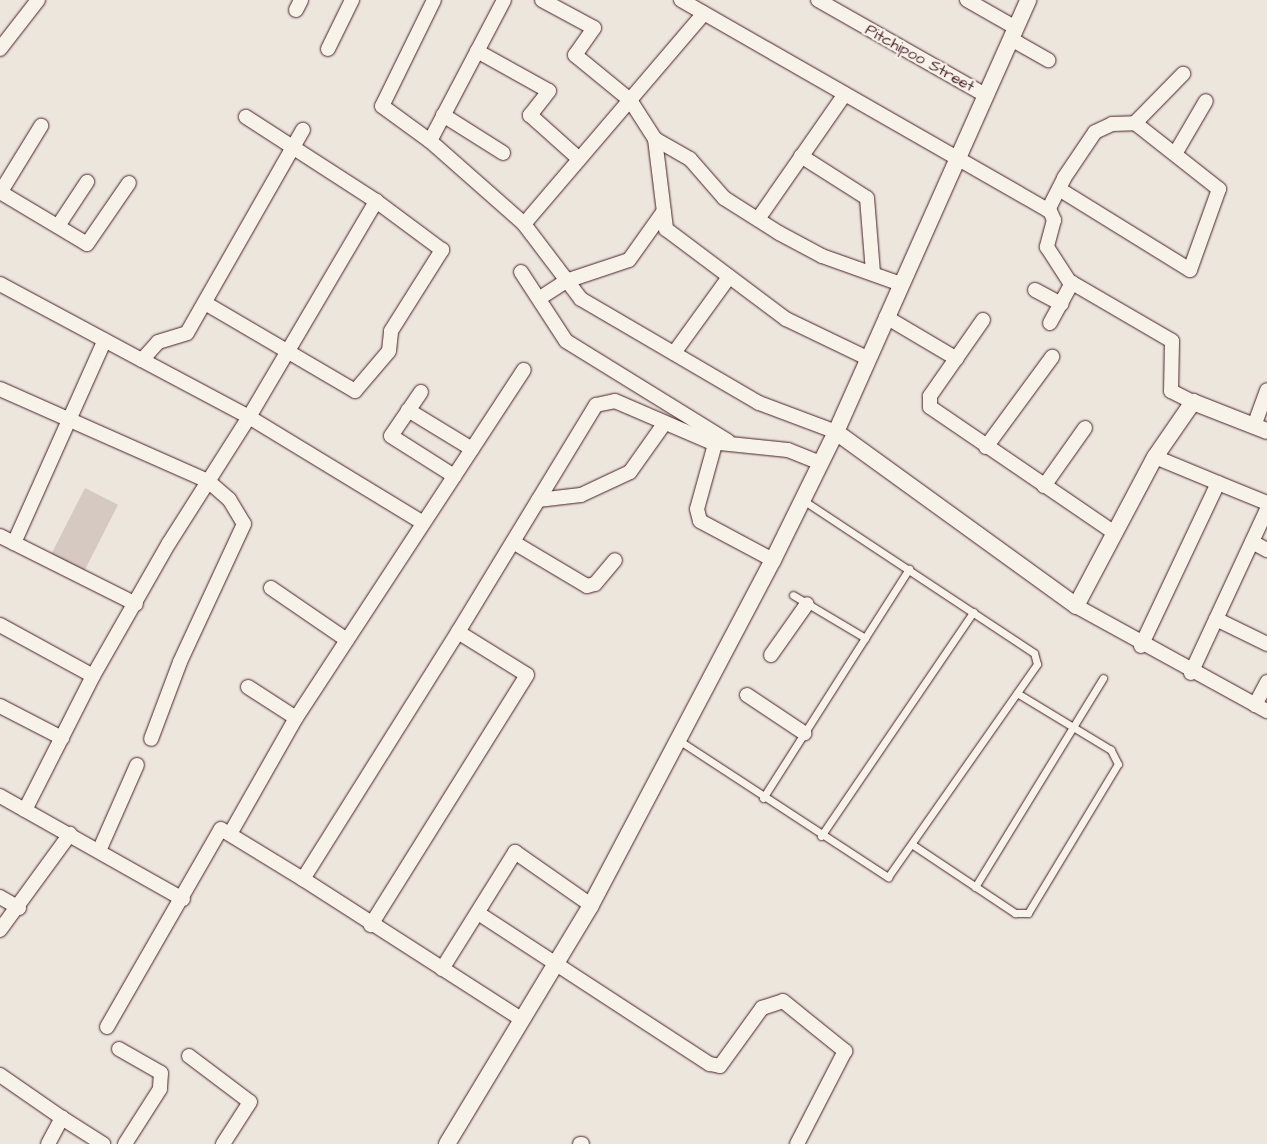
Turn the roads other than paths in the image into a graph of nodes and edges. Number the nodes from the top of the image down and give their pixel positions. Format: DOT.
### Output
graph roads {
  1 [pos="38,0"];
  2 [pos="352,0"];
  3 [pos="434,0"];
  4 [pos="504,0"];
  5 [pos="542,0"];
  6 [pos="681,0"];
  7 [pos="818,0"];
  8 [pos="967,0"];
  9 [pos="1028,0"];
  10 [pos="704,13"];
  11 [pos="1014,33"];
  12 [pos="0,49"];
  13 [pos="328,49"];
  14 [pos="477,51"];
  15 [pos="1048,60"];
  16 [pos="1183,74"];
  17 [pos="845,94"];
  18 [pos="985,94"];
  19 [pos="630,100"];
  20 [pos="1206,102"];
  21 [pos="443,115"];
  22 [pos="246,117"];
  23 [pos="1135,124"];
  24 [pos="41,126"];
  25 [pos="303,130"];
  26 [pos="655,139"];
  27 [pos="430,141"];
  28 [pos="294,147"];
  29 [pos="503,153"];
  30 [pos="1175,154"];
  31 [pos="801,156"];
  32 [pos="579,159"];
  33 [pos="958,162"];
  34 [pos="87,182"];
  35 [pos="130,184"];
  36 [pos="1059,189"];
  37 [pos="0,192"];
  38 [pos="376,201"];
  39 [pos="1048,210"];
  40 [pos="664,211"];
  41 [pos="758,219"];
  42 [pos="524,224"];
  43 [pos="58,226"];
  44 [pos="521,272"];
  45 [pos="872,273"];
  46 [pos="729,277"];
  47 [pos="566,280"];
  48 [pos="1072,283"];
  49 [pos="0,284"];
  50 [pos="901,284"];
  51 [pos="1035,290"];
  52 [pos="540,298"];
  53 [pos="204,302"];
  54 [pos="1061,304"];
  55 [pos="886,317"];
  56 [pos="983,320"];
  57 [pos="1050,323"];
  58 [pos="105,340"];
  59 [pos="289,351"];
  60 [pos="674,353"];
  61 [pos="1052,357"];
  62 [pos="867,358"];
  63 [pos="957,359"];
  64 [pos="142,360"];
  65 [pos="524,370"];
  66 [pos="0,390"];
  67 [pos="1267,390"];
  68 [pos="421,392"];
  69 [pos="1193,402"];
  70 [pos="408,410"];
  71 [pos="250,418"];
  72 [pos="69,420"];
  73 [pos="664,424"];
  74 [pos="1085,428"];
  75 [pos="1261,428"];
  76 [pos="836,432"];
  77 [pos="722,443"];
  78 [pos="986,447"];
  79 [pos="472,449"];
  80 [pos="1155,457"];
  81 [pos="821,463"];
  82 [pos="454,476"];
  83 [pos="208,481"];
  84 [pos="1218,483"];
  85 [pos="1044,486"];
  86 [pos="538,500"];
  87 [pos="803,500"];
  88 [pos="1267,503"];
  89 [pos="1267,509"];
  90 [pos="423,523"];
  91 [pos="1115,534"];
  92 [pos="0,536"];
  93 [pos="513,542"];
  94 [pos="1252,542"];
  95 [pos="14,544"];
  96 [pos="1267,550"];
  97 [pos="614,560"];
  98 [pos="773,560"];
  99 [pos="909,569"];
  100 [pos="272,588"];
  101 [pos="793,595"];
  102 [pos="136,604"];
  103 [pos="807,604"];
  104 [pos="1076,606"];
  105 [pos="973,612"];
  106 [pos="1216,620"];
  107 [pos="0,625"];
  108 [pos="458,632"];
  109 [pos="865,638"];
  110 [pos="348,640"];
  111 [pos="1267,644"];
  112 [pos="1141,646"];
  113 [pos="771,655"];
  114 [pos="1191,673"];
  115 [pos="93,676"];
  116 [pos="1103,678"];
  117 [pos="1267,682"];
  118 [pos="248,687"];
  119 [pos="1017,693"];
  120 [pos="747,696"];
  121 [pos="0,706"];
  122 [pos="1261,708"];
  123 [pos="296,718"];
  124 [pos="1072,727"];
  125 [pos="804,733"];
  126 [pos="62,738"];
  127 [pos="152,738"];
  128 [pos="680,741"];
  129 [pos="137,765"];
  130 [pos="0,796"];
  131 [pos="762,798"];
  132 [pos="25,810"];
  133 [pos="70,834"];
  134 [pos="230,834"];
  135 [pos="821,836"];
  136 [pos="913,845"];
  137 [pos="99,851"];
  138 [pos="303,880"];
  139 [pos="975,887"];
  140 [pos="0,897"];
  141 [pos="183,899"];
  142 [pos="590,905"];
  143 [pos="19,908"];
  144 [pos="478,913"];
  145 [pos="371,925"];
  146 [pos="0,930"];
  147 [pos="557,960"];
  148 [pos="442,970"];
  149 [pos="521,1019"];
  150 [pos="107,1027"];
  151 [pos="119,1049"];
  152 [pos="189,1056"];
  153 [pos="0,1075"];
  154 [pos="62,1118"];
  155 [pos="48,1144"];
  156 [pos="103,1144"];
  157 [pos="125,1144"];
  158 [pos="223,1144"];
  159 [pos="447,1144"];
  160 [pos="797,1144"];
  1 -- 12 [label="street"];
  2 -- 13 [label="street"];
  3 -- 27 [label="street"];
  4 -- 14 [label="street"];
  5 -- 19 [label="street"];
  6 -- 10 [label="street"];
  7 -- 18 [label="street, Pitchipoo Street"];
  8 -- 11 [label="street"];
  9 -- 11 [label="street, Pitchipoo Street"];
  10 -- 17 [label="street"];
  10 -- 19 [label="street"];
  11 -- 15 [label="street"];
  11 -- 18 [label="street, Pitchipoo Street"];
  14 -- 21 [label="street"];
  14 -- 32 [label="street"];
  16 -- 23 [label="street"];
  17 -- 31 [label="street"];
  17 -- 33 [label="street"];
  18 -- 33 [label="street"];
  19 -- 26 [label="street"];
  19 -- 32 [label="street"];
  20 -- 30 [label="street"];
  21 -- 27 [label="street"];
  21 -- 29 [label="street"];
  22 -- 28 [label="street"];
  23 -- 30 [label="street"];
  23 -- 36 [label="street"];
  24 -- 37 [label="street"];
  25 -- 28 [label="street"];
  26 -- 40 [label="street"];
  26 -- 41 [label="street"];
  27 -- 42 [label="street"];
  28 -- 38 [label="street"];
  28 -- 53 [label="street"];
  30 -- 36 [label="street"];
  31 -- 41 [label="street"];
  31 -- 45 [label="street"];
  32 -- 42 [label="street"];
  33 -- 39 [label="street"];
  33 -- 50 [label="street"];
  34 -- 43 [label="street"];
  35 -- 43 [label="street"];
  36 -- 39 [label="street"];
  37 -- 43 [label="street"];
  38 -- 59 [label="street"];
  38 -- 59 [label="street"];
  39 -- 48 [label="street"];
  40 -- 46 [label="street"];
  40 -- 47 [label="street"];
  41 -- 45 [label="street"];
  42 -- 47 [label="street"];
  44 -- 52 [label="street"];
  45 -- 50 [label="street"];
  46 -- 60 [label="street"];
  46 -- 62 [label="street"];
  47 -- 52 [label="street"];
  47 -- 60 [label="street"];
  48 -- 54 [label="street"];
  48 -- 69 [label="street"];
  49 -- 58 [label="street"];
  50 -- 55 [label="street"];
  51 -- 54 [label="street"];
  52 -- 77 [label="street"];
  53 -- 59 [label="street"];
  53 -- 64 [label="street"];
  54 -- 57 [label="street"];
  55 -- 62 [label="street"];
  55 -- 63 [label="street"];
  56 -- 63 [label="street"];
  58 -- 64 [label="street"];
  58 -- 72 [label="street"];
  59 -- 71 [label="street"];
  60 -- 76 [label="street"];
  61 -- 78 [label="street"];
  62 -- 76 [label="street"];
  63 -- 78 [label="street"];
  64 -- 71 [label="street"];
  65 -- 79 [label="street"];
  66 -- 72 [label="street"];
  67 -- 75 [label="street"];
  68 -- 70 [label="street"];
  69 -- 75 [label="street"];
  69 -- 80 [label="street"];
  70 -- 79 [label="street"];
  70 -- 82 [label="street"];
  71 -- 83 [label="street"];
  71 -- 90 [label="street"];
  72 -- 83 [label="street"];
  72 -- 95 [label="street"];
  73 -- 77 [label="street"];
  73 -- 86 [label="street"];
  73 -- 86 [label="street"];
  74 -- 85 [label="street"];
  76 -- 81 [label="street"];
  76 -- 104 [label="street"];
  77 -- 81 [label="street"];
  77 -- 98 [label="street"];
  78 -- 85 [label="street"];
  79 -- 82 [label="street"];
  80 -- 84 [label="street"];
  80 -- 91 [label="street"];
  81 -- 87 [label="street"];
  82 -- 90 [label="street"];
  83 -- 102 [label="street"];
  83 -- 127 [label="street"];
  84 -- 88 [label="street"];
  84 -- 112 [label="street"];
  85 -- 91 [label="street"];
  86 -- 93 [label="street"];
  87 -- 98 [label="street"];
  87 -- 99 [label="lane"];
  89 -- 94 [label="street"];
  90 -- 110 [label="street"];
  91 -- 104 [label="street"];
  92 -- 95 [label="street"];
  93 -- 97 [label="street"];
  93 -- 108 [label="street"];
  94 -- 96 [label="street"];
  94 -- 106 [label="street"];
  95 -- 102 [label="street"];
  98 -- 128 [label="street"];
  99 -- 105 [label="lane"];
  99 -- 109 [label="lane"];
  100 -- 110 [label="street"];
  101 -- 103 [label="lane"];
  102 -- 115 [label="street"];
  103 -- 109 [label="lane"];
  103 -- 113 [label="street"];
  104 -- 112 [label="street"];
  105 -- 119 [label="lane"];
  105 -- 135 [label="lane"];
  106 -- 111 [label="street"];
  106 -- 114 [label="street"];
  107 -- 115 [label="street"];
  108 -- 138 [label="street"];
  108 -- 145 [label="street"];
  109 -- 125 [label="lane"];
  110 -- 123 [label="street"];
  112 -- 114 [label="street"];
  114 -- 122 [label="street"];
  115 -- 126 [label="street"];
  116 -- 124 [label="lane"];
  117 -- 122 [label="street"];
  118 -- 123 [label="street"];
  119 -- 124 [label="lane"];
  119 -- 136 [label="lane"];
  120 -- 125 [label="street"];
  121 -- 126 [label="street"];
  123 -- 134 [label="street"];
  124 -- 139 [label="lane"];
  124 -- 139 [label="lane"];
  125 -- 131 [label="lane"];
  126 -- 132 [label="street"];
  128 -- 131 [label="lane"];
  128 -- 142 [label="street"];
  129 -- 137 [label="street"];
  130 -- 132 [label="street"];
  131 -- 135 [label="lane"];
  132 -- 133 [label="street"];
  133 -- 137 [label="street"];
  133 -- 143 [label="street"];
  134 -- 138 [label="street"];
  134 -- 141 [label="street"];
  135 -- 136 [label="lane"];
  136 -- 139 [label="lane"];
  137 -- 141 [label="street"];
  138 -- 145 [label="street"];
  140 -- 143 [label="street"];
  141 -- 150 [label="street"];
  142 -- 144 [label="street"];
  142 -- 147 [label="street"];
  143 -- 146 [label="street"];
  144 -- 147 [label="street"];
  144 -- 148 [label="street"];
  145 -- 148 [label="street"];
  147 -- 149 [label="street"];
  147 -- 160 [label="street"];
  148 -- 149 [label="street"];
  149 -- 159 [label="street"];
  151 -- 157 [label="street"];
  152 -- 158 [label="street"];
  153 -- 154 [label="street"];
  154 -- 155 [label="street"];
  154 -- 156 [label="street"];
}
